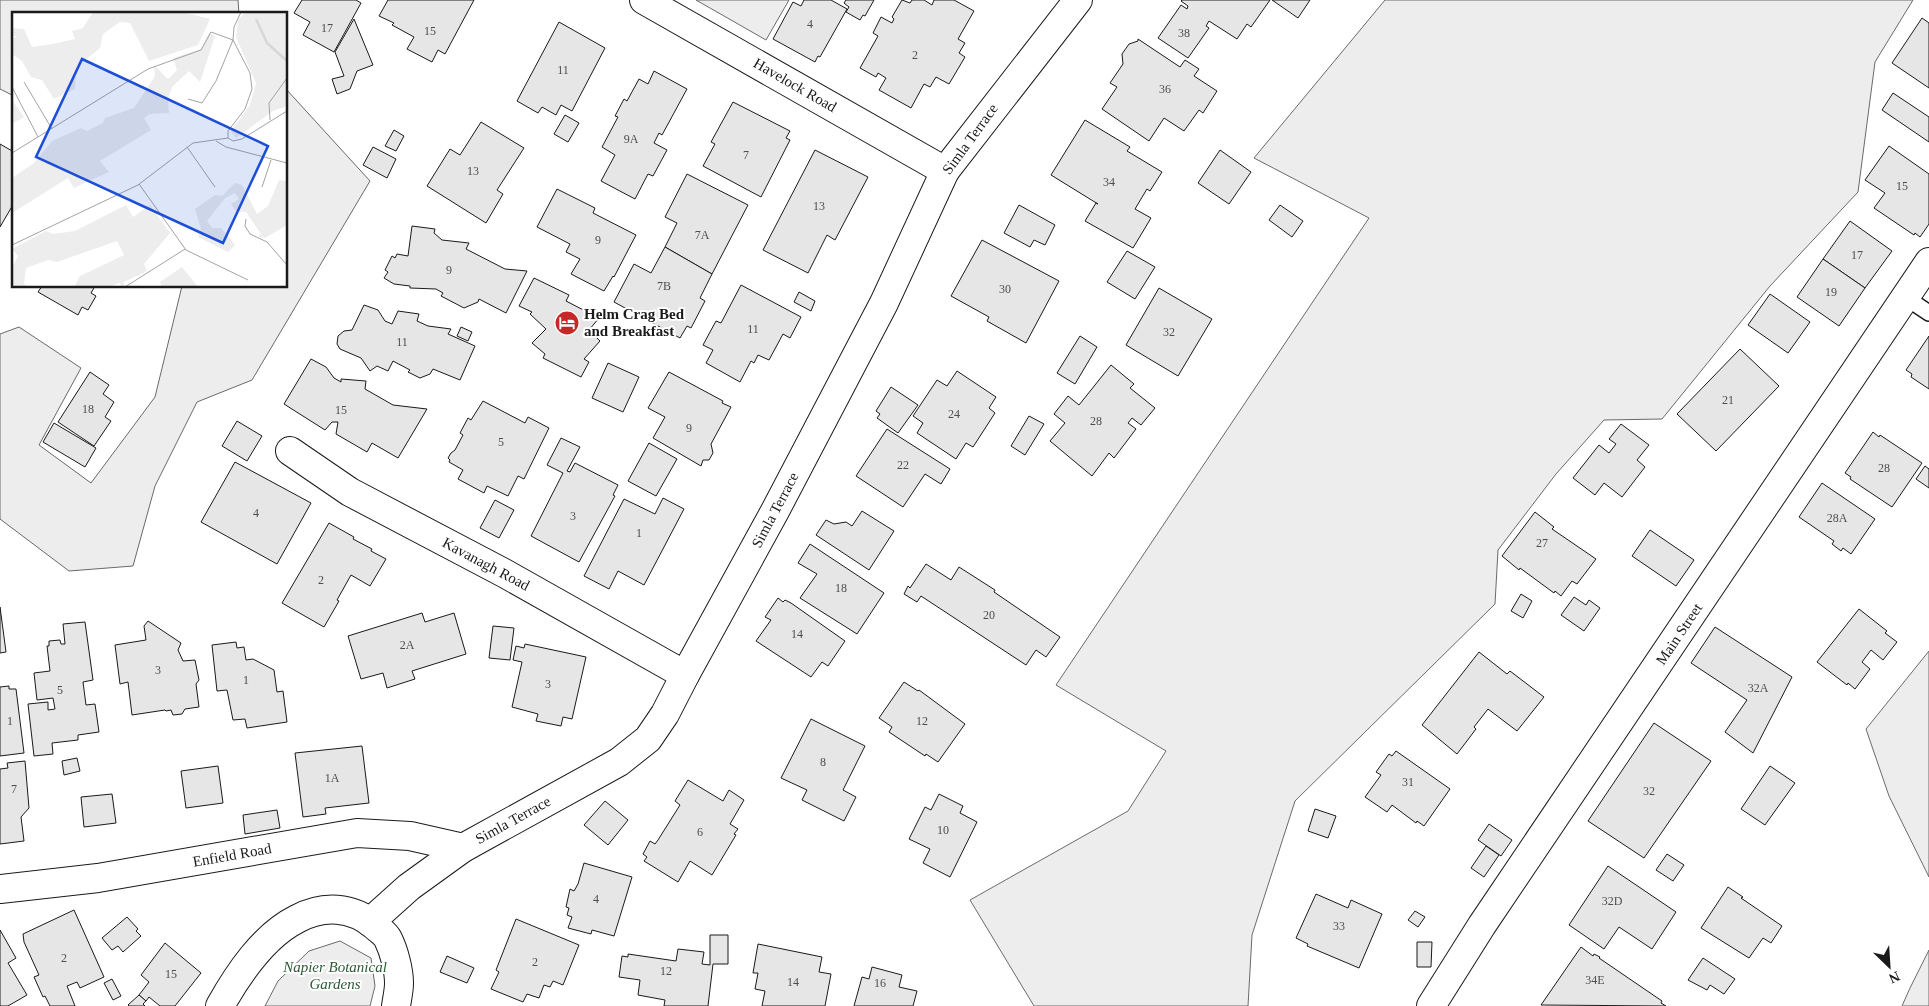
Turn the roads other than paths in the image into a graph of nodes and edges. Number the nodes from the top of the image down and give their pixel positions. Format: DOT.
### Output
graph roads {
  1 [pos="644,0"];
  2 [pos="1078,0"];
  3 [pos="945,171"];
  4 [pos="1929,262"];
  5 [pos="1906,297"];
  6 [pos="1929,313"];
  7 [pos="290,450"];
  8 [pos="685,675"];
  9 [pos="462,848"];
  10 [pos="0,889"];
  11 [pos="370,922"];
  12 [pos="220,1006"];
  13 [pos="396,1006"];
  14 [pos="1431,1006"];
  1 -- 3 [label="street, Havelock Road"];
  2 -- 3 [label="street, Simla Terrace"];
  3 -- 8 [label="street, Simla Terrace"];
  4 -- 5 [label="street, Main Street"];
  5 -- 6 [label="lane"];
  5 -- 14 [label="street, Main Street"];
  7 -- 8 [label="street, Kavanagh Road"];
  8 -- 9 [label="street, Simla Terrace"];
  9 -- 10 [label="street, Enfield Road"];
  9 -- 11 [label="street, Simla Terrace"];
  11 -- 12 [label="street"];
  11 -- 13 [label="street"];
}
